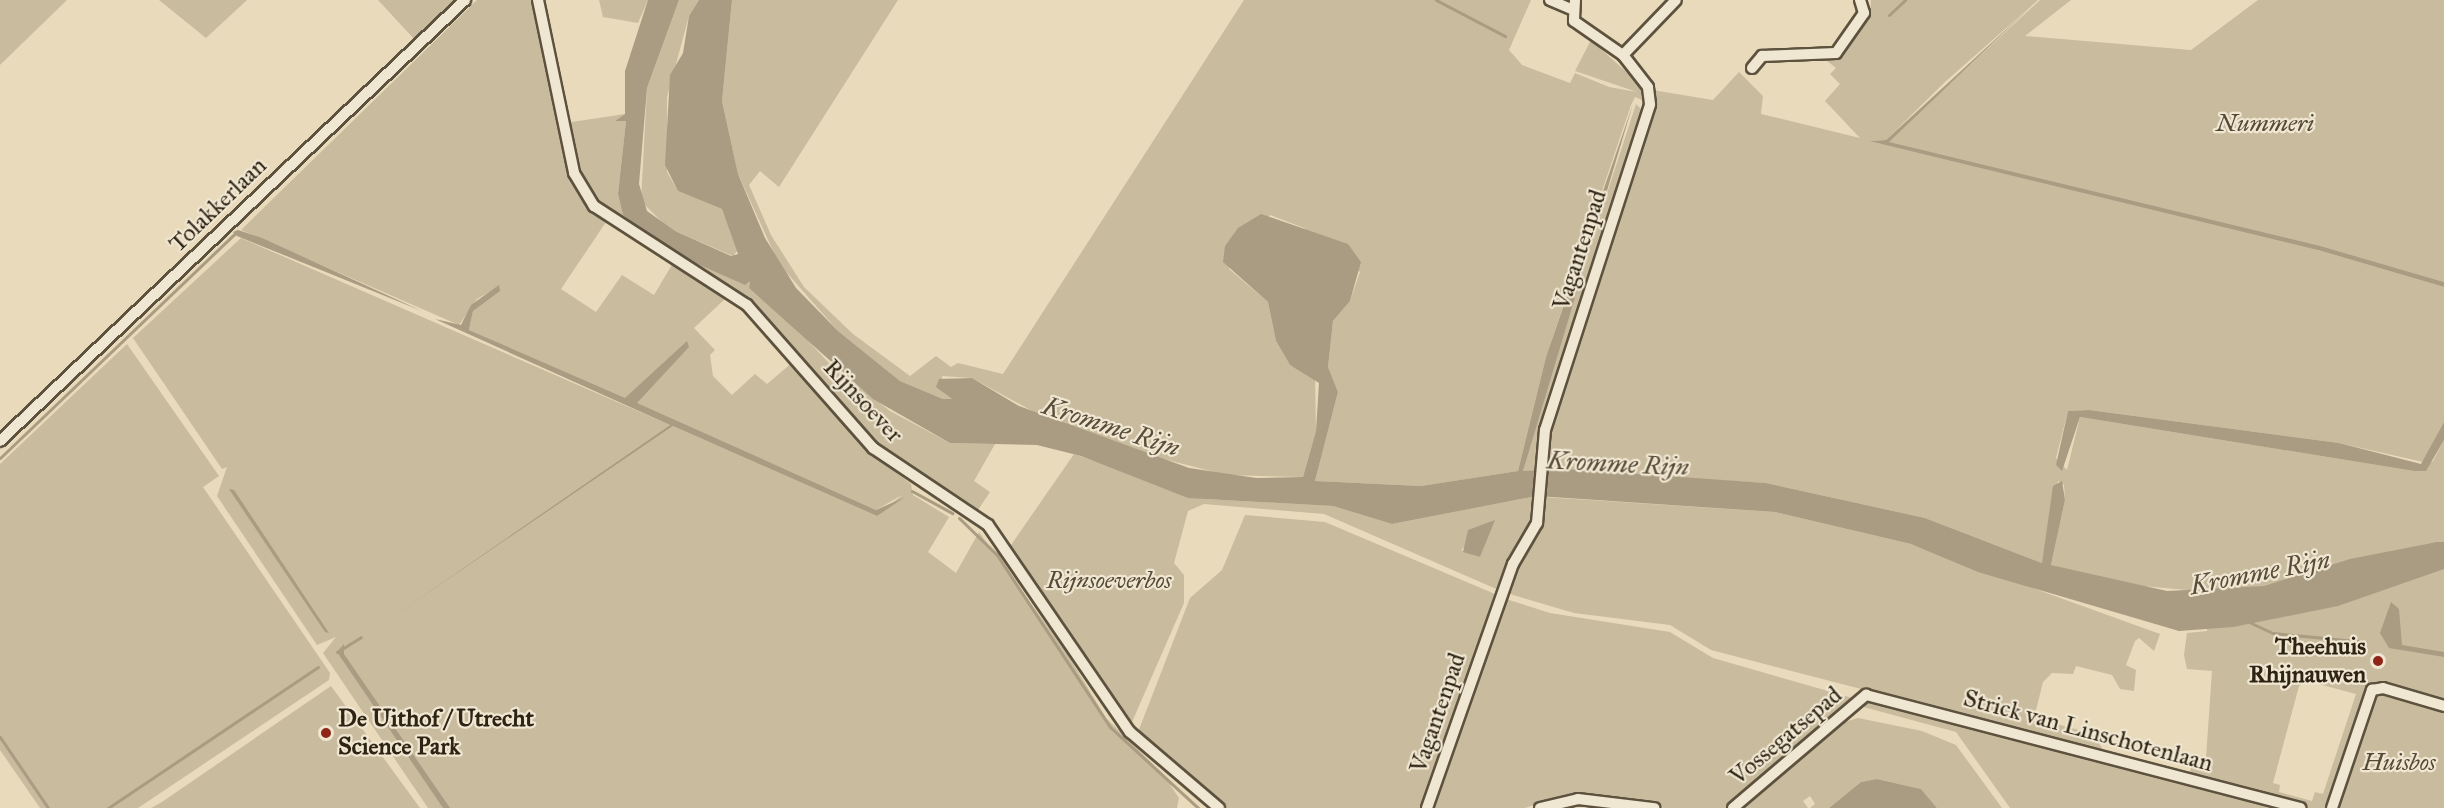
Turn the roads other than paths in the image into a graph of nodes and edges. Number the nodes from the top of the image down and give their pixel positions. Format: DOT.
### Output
graph roads {
  1 [pos="465,0"];
  2 [pos="538,0"];
  3 [pos="1550,0"];
  4 [pos="1676,0"];
  5 [pos="1860,0"];
  6 [pos="1573,5"];
  7 [pos="1623,55"];
  8 [pos="1752,68"];
  9 [pos="0,441"];
  10 [pos="1866,695"];
  11 [pos="2444,706"];
  12 [pos="1219,808"];
  13 [pos="1427,808"];
  14 [pos="1540,808"];
  15 [pos="1654,808"];
  16 [pos="1733,808"];
  17 [pos="2301,808"];
  18 [pos="2332,808"];
  1 -- 9 [label="street, Tolakkerlaan"];
  2 -- 12 [label="street, Rijnsoever"];
  3 -- 6 [label="street"];
  4 -- 7 [label="street"];
  5 -- 8 [label="street"];
  6 -- 7 [label="street, Vagantenpad"];
  7 -- 13 [label="street, Vagantenpad"];
  10 -- 16 [label="street, Vossegatsepad"];
  10 -- 17 [label="street, Strick van Linschotenlaan"];
  11 -- 18 [label="street"];
  14 -- 15 [label="street"];
}
